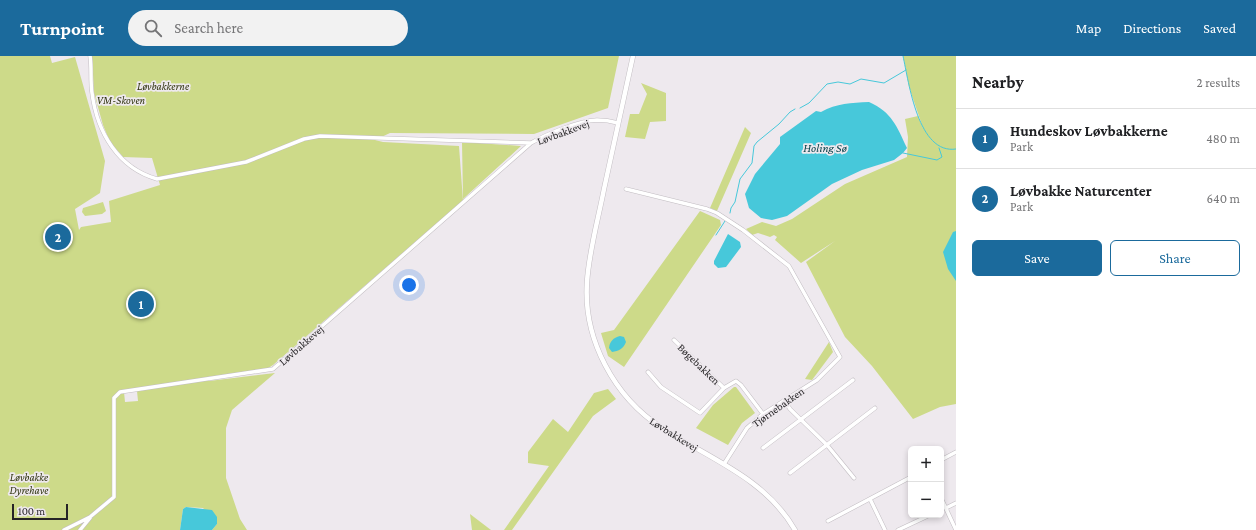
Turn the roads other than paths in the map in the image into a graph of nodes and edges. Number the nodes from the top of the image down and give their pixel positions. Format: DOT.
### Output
graph roads {
  1 [pos="90,56"];
  2 [pos="633,56"];
  3 [pos="618,123"];
  4 [pos="532,143"];
  5 [pos="626,190"];
  6 [pos="674,340"];
  7 [pos="648,372"];
  8 [pos="853,380"];
  9 [pos="724,388"];
  10 [pos="784,400"];
  11 [pos="875,408"];
  12 [pos="763,414"];
  13 [pos="800,419"];
  14 [pos="827,445"];
  15 [pos="763,448"];
  16 [pos="956,452"];
  17 [pos="944,458"];
  18 [pos="724,464"];
  19 [pos="790,473"];
  20 [pos="854,478"];
  21 [pos="908,479"];
  22 [pos="870,499"];
  23 [pos="956,503"];
  24 [pos="944,504"];
  25 [pos="946,508"];
  26 [pos="90,517"];
  27 [pos="924,518"];
  28 [pos="828,521"];
  29 [pos="64,530"];
  30 [pos="80,530"];
  31 [pos="795,530"];
  32 [pos="885,530"];
  33 [pos="898,530"];
  34 [pos="956,530"];
  1 -- 4 [label="street, Løvbakkevej"];
  2 -- 3 [label="street, Løvbakkevej"];
  3 -- 4 [label="street, Løvbakkevej"];
  3 -- 18 [label="street, Løvbakkevej"];
  4 -- 26 [label="street, Løvbakkevej"];
  5 -- 10 [label="street, Tjørnebakken"];
  6 -- 9 [label="street, Bøgebakken"];
  7 -- 9 [label="street, Bøgebakken"];
  8 -- 13 [label="street"];
  9 -- 12 [label="street, Bøgebakken"];
  10 -- 12 [label="street, Tjørnebakken"];
  10 -- 13 [label="street"];
  11 -- 14 [label="street"];
  12 -- 18 [label="street, Tjørnebakken"];
  13 -- 14 [label="street"];
  13 -- 15 [label="street"];
  14 -- 19 [label="street"];
  14 -- 20 [label="street"];
  16 -- 17 [label="street"];
  18 -- 31 [label="street, Løvbakkevej"];
  21 -- 22 [label="street"];
  22 -- 28 [label="street"];
  22 -- 32 [label="street"];
  23 -- 25 [label="street"];
  24 -- 25 [label="street"];
  25 -- 34 [label="street"];
  26 -- 29 [label="street, Løvbakkevej"];
  26 -- 30 [label="street, Løvbakkevej"];
  27 -- 33 [label="street"];
}
